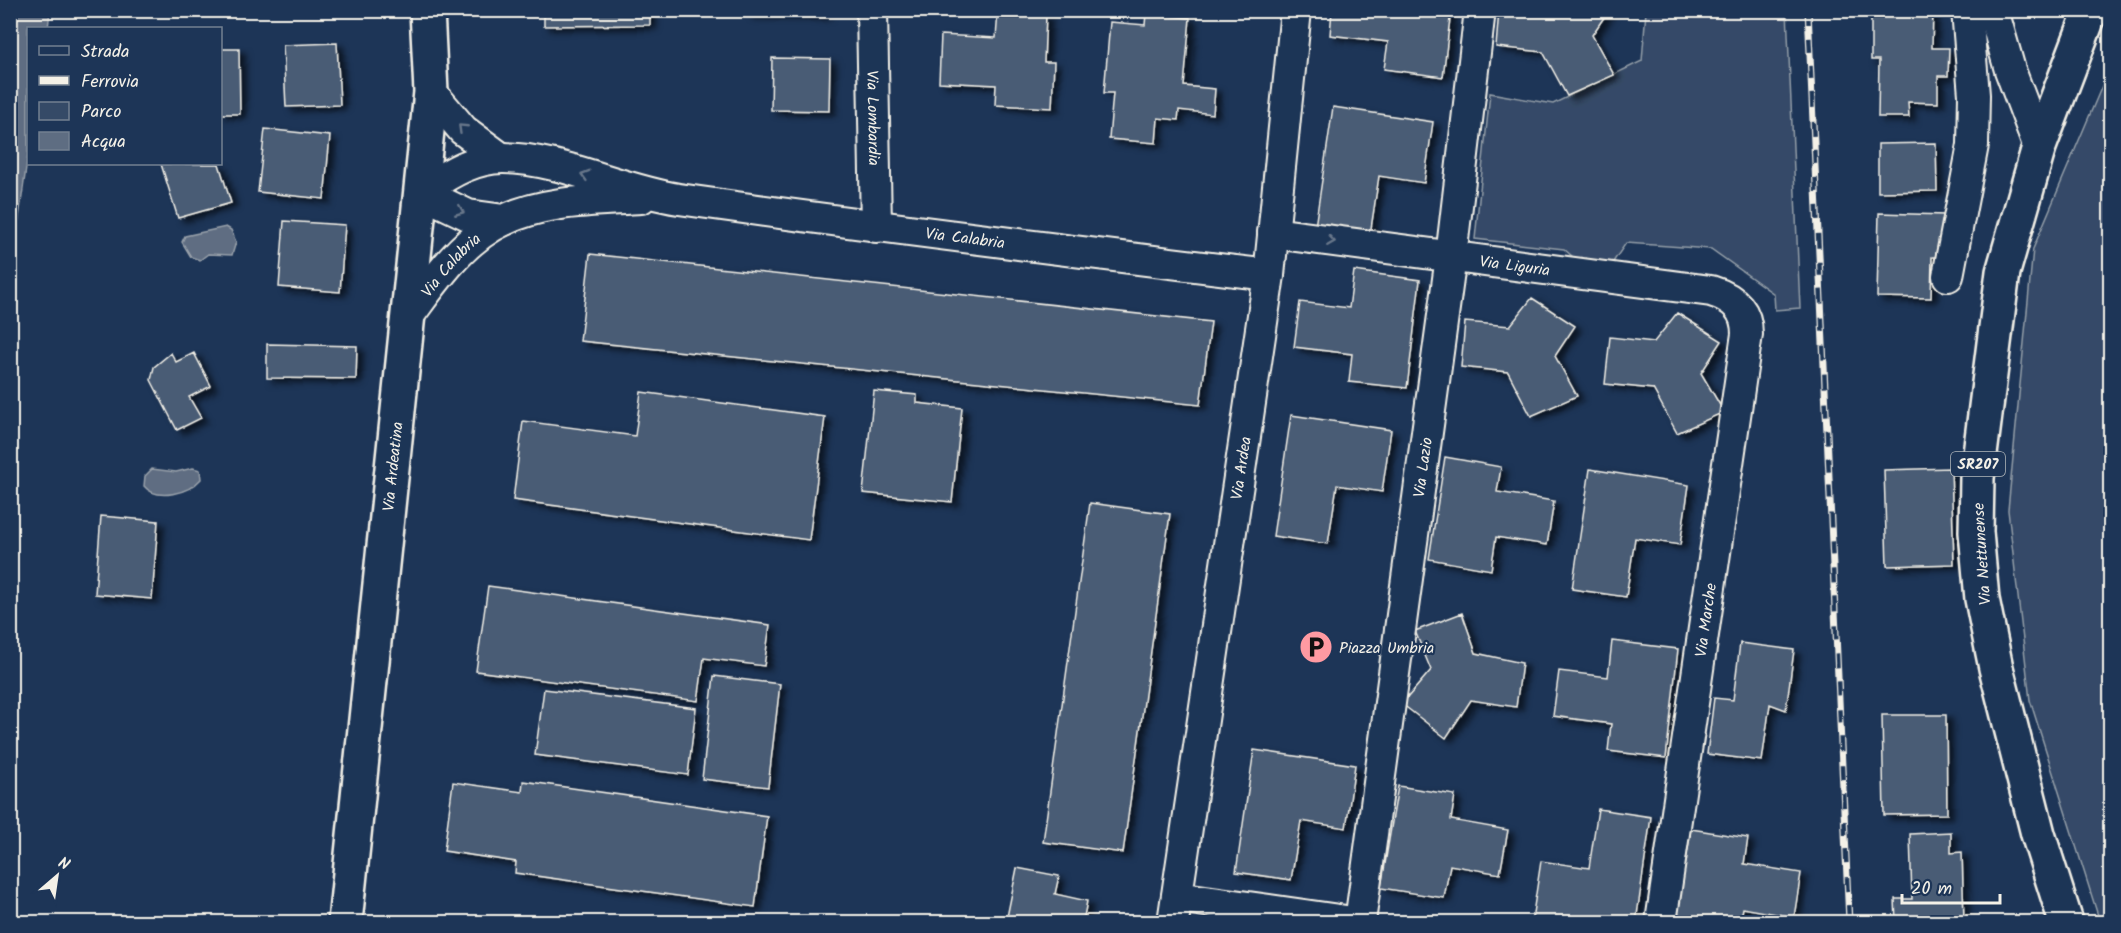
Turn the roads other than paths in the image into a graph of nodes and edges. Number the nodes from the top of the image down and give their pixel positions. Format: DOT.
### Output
graph roads {
  1 [pos="427,10"];
  2 [pos="872,10"];
  3 [pos="1296,10"];
  4 [pos="1480,10"];
  5 [pos="1967,10"];
  6 [pos="1993,10"];
  7 [pos="2091,10"];
  8 [pos="430,92"];
  9 [pos="2038,147"];
  10 [pos="501,158"];
  11 [pos="420,192"];
  12 [pos="662,196"];
  13 [pos="504,220"];
  14 [pos="876,227"];
  15 [pos="1273,233"];
  16 [pos="1451,257"];
  17 [pos="1269,275"];
  18 [pos="1948,276"];
  19 [pos="407,318"];
  20 [pos="1746,318"];
  21 [pos="1175,910"];
  22 [pos="345,922"];
  23 [pos="1353,922"];
  24 [pos="1360,922"];
  25 [pos="1661,922"];
  26 [pos="2066,922"];
  1 -- 8 [label="main road, Via Ardeatina"];
  2 -- 14 [label="street, Via Lombardia"];
  3 -- 15 [label="street, Via Ardea"];
  4 -- 16 [label="street, Via Lazio"];
  5 -- 18 [label="street"];
  6 -- 9 [label="street"];
  7 -- 9 [label="main road, Via Nettunense / SR207"];
  10 -- 8 [label="street, Via Calabria, one-way"];
  8 -- 11 [label="main road, Via Ardeatina"];
  9 -- 26 [label="main road, Via Nettunense / SR207"];
  10 -- 11 [label="street, Via Calabria"];
  12 -- 10 [label="street, Via Calabria, one-way"];
  11 -- 13 [label="street, Via Calabria, one-way"];
  11 -- 19 [label="main road, Via Ardeatina"];
  12 -- 13 [label="street, Via Calabria"];
  12 -- 14 [label="street, Via Calabria"];
  13 -- 19 [label="street, Via Calabria"];
  14 -- 17 [label="street, Via Calabria"];
  15 -- 16 [label="street, Via Liguria, one-way"];
  15 -- 17 [label="street, Via Ardea"];
  16 -- 20 [label="street, Via Liguria"];
  16 -- 24 [label="street, Via Lazio"];
  17 -- 21 [label="street, Via Ardea"];
  19 -- 22 [label="main road, Via Ardeatina"];
  20 -- 25 [label="street, Via Marche"];
  21 -- 23 [label="street"];
}
